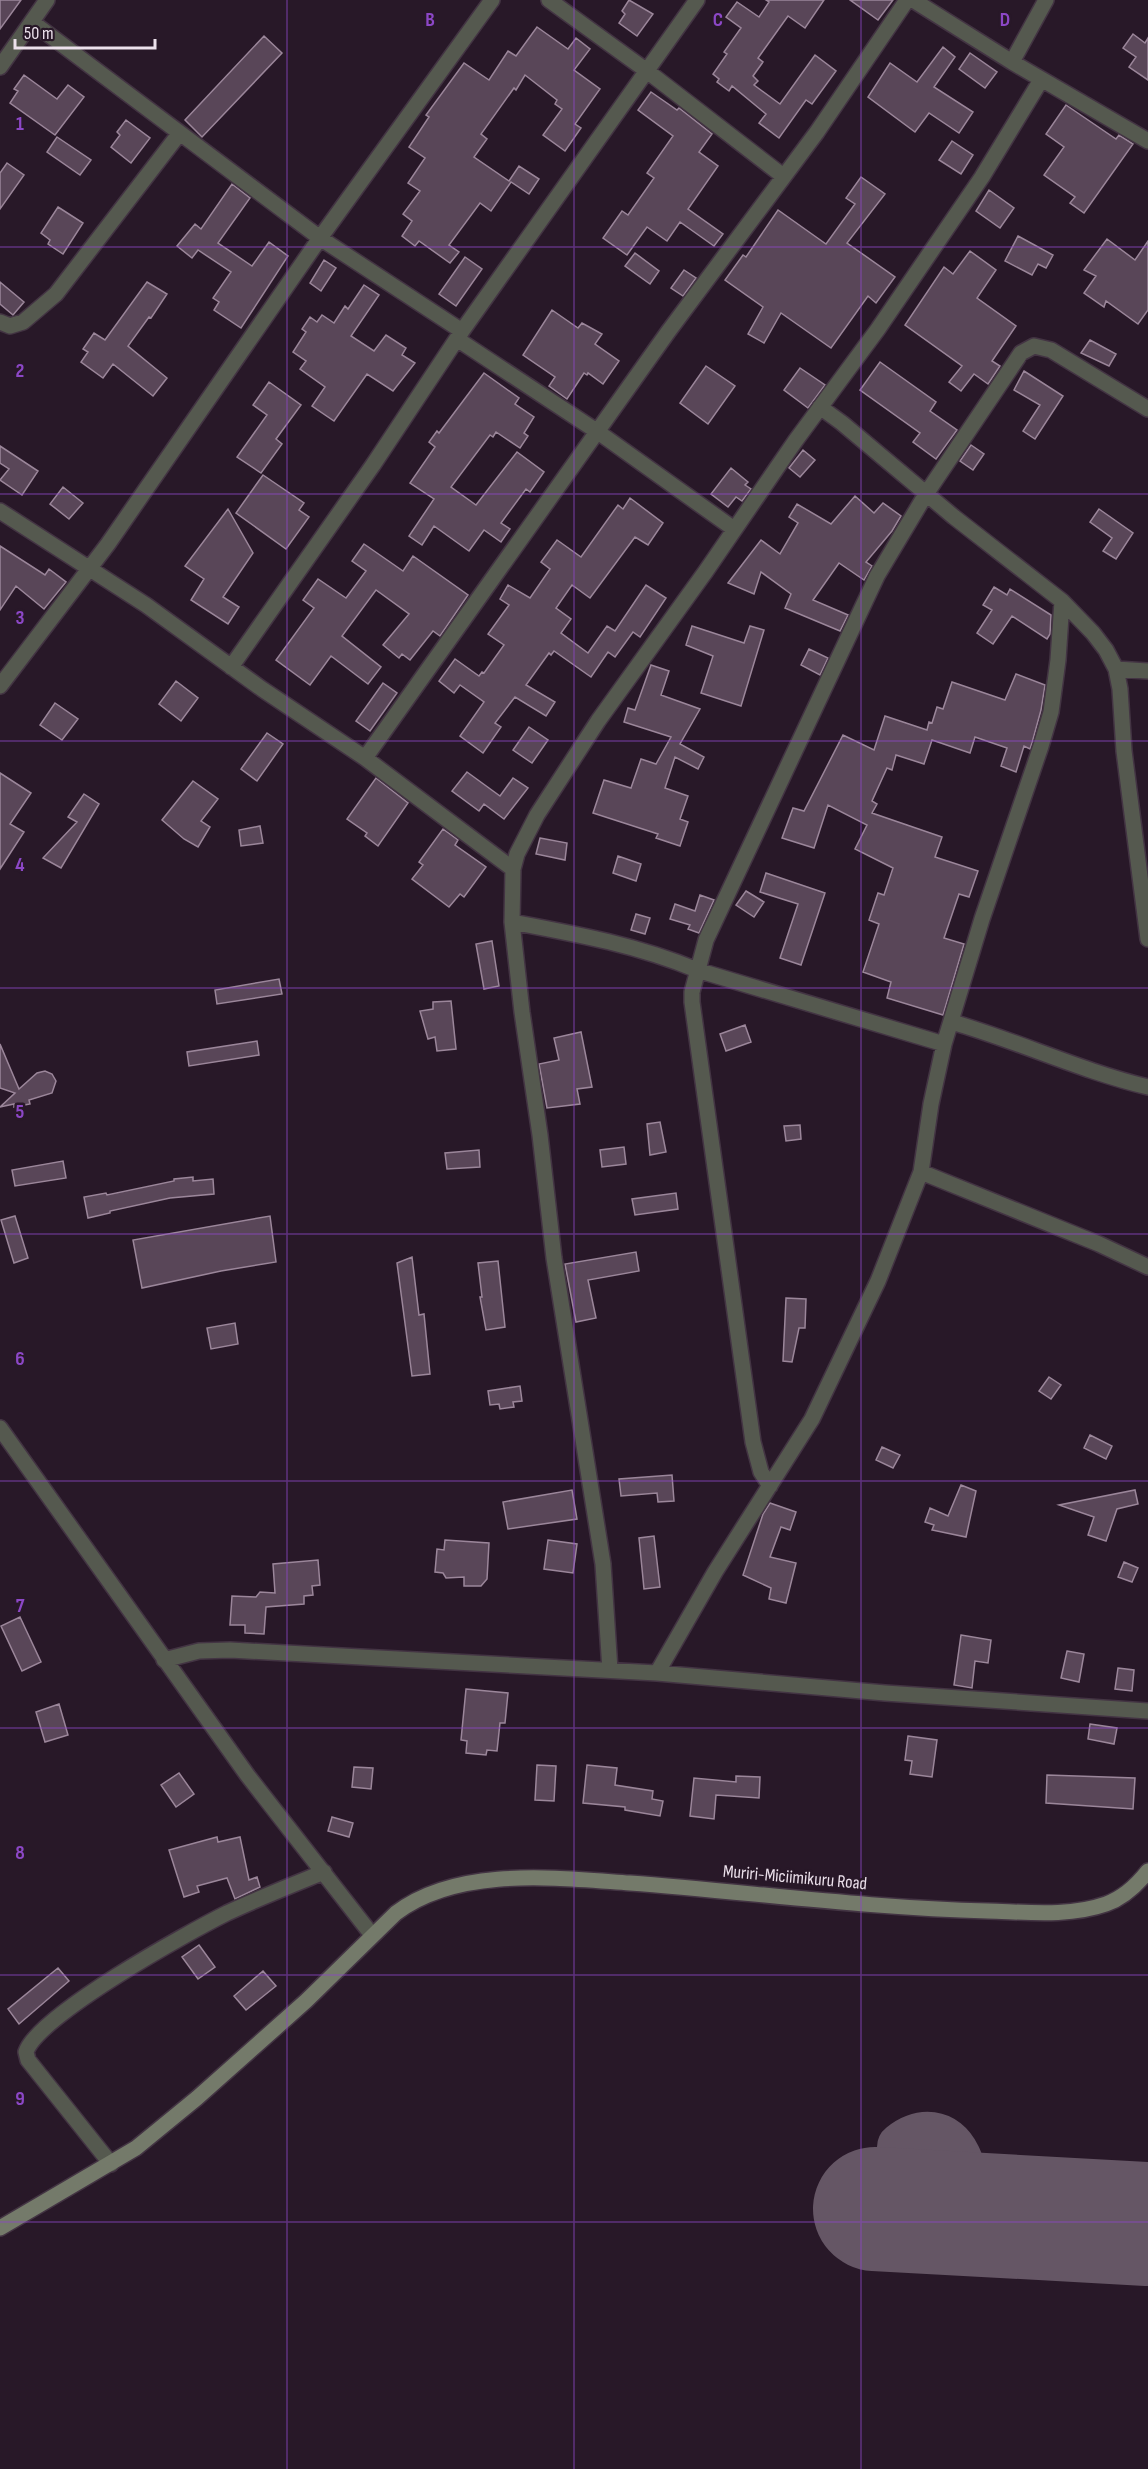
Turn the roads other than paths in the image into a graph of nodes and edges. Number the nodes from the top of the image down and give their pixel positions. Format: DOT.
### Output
graph roads {
  1 [pos="47,0"];
  2 [pos="492,0"];
  3 [pos="549,0"];
  4 [pos="697,0"];
  5 [pos="907,0"];
  6 [pos="913,0"];
  7 [pos="1046,0"];
  8 [pos="32,22"];
  9 [pos="1012,62"];
  10 [pos="0,67"];
  11 [pos="647,71"];
  12 [pos="1041,80"];
  13 [pos="179,134"];
  14 [pos="1148,141"];
  15 [pos="783,176"];
  16 [pos="320,238"];
  17 [pos="0,322"];
  18 [pos="460,335"];
  19 [pos="820,407"];
  20 [pos="1148,409"];
  21 [pos="598,432"];
  22 [pos="926,494"];
  23 [pos="0,511"];
  24 [pos="734,529"];
  25 [pos="90,570"];
  26 [pos="1062,601"];
  27 [pos="231,667"];
  28 [pos="1116,669"];
  29 [pos="1148,671"];
  30 [pos="0,686"];
  31 [pos="365,758"];
  32 [pos="513,869"];
  33 [pos="1144,878"];
  34 [pos="512,922"];
  35 [pos="1148,939"];
  36 [pos="697,970"];
  37 [pos="952,1022"];
  38 [pos="944,1044"];
  39 [pos="1148,1087"];
  40 [pos="921,1173"];
  41 [pos="1148,1267"];
  42 [pos="0,1428"];
  43 [pos="770,1486"];
  44 [pos="164,1660"];
  45 [pos="610,1670"];
  46 [pos="657,1673"];
  47 [pos="1148,1711"];
  48 [pos="1148,1871"];
  49 [pos="324,1872"];
  50 [pos="372,1935"];
  51 [pos="111,2164"];
  52 [pos="0,2228"];
  1 -- 8 [label="street"];
  2 -- 16 [label="street"];
  3 -- 11 [label="street"];
  4 -- 11 [label="street"];
  5 -- 15 [label="street"];
  6 -- 9 [label="street"];
  7 -- 9 [label="street"];
  8 -- 10 [label="street"];
  8 -- 13 [label="street"];
  9 -- 12 [label="street"];
  11 -- 15 [label="street"];
  11 -- 18 [label="street"];
  12 -- 14 [label="street"];
  12 -- 19 [label="street"];
  13 -- 16 [label="street"];
  13 -- 17 [label="street"];
  15 -- 21 [label="street"];
  16 -- 18 [label="street"];
  16 -- 25 [label="street"];
  18 -- 21 [label="street"];
  18 -- 27 [label="street"];
  19 -- 22 [label="street"];
  19 -- 24 [label="street"];
  20 -- 22 [label="street"];
  21 -- 24 [label="street"];
  21 -- 31 [label="street"];
  22 -- 26 [label="street"];
  22 -- 36 [label="street"];
  23 -- 25 [label="street"];
  24 -- 32 [label="street"];
  25 -- 27 [label="street"];
  25 -- 30 [label="street"];
  26 -- 28 [label="street"];
  26 -- 37 [label="street"];
  27 -- 31 [label="street"];
  28 -- 29 [label="street"];
  28 -- 33 [label="street"];
  31 -- 32 [label="street"];
  32 -- 34 [label="street"];
  33 -- 35 [label="street"];
  34 -- 36 [label="street"];
  34 -- 45 [label="street"];
  36 -- 38 [label="street"];
  36 -- 43 [label="street"];
  37 -- 38 [label="street"];
  37 -- 39 [label="street"];
  38 -- 40 [label="street"];
  40 -- 41 [label="street"];
  40 -- 43 [label="street"];
  42 -- 44 [label="street"];
  43 -- 46 [label="street"];
  44 -- 45 [label="street"];
  44 -- 49 [label="street"];
  45 -- 46 [label="street"];
  46 -- 47 [label="street"];
  48 -- 50 [label="street, Muriri-Miciimikuru Road"];
  49 -- 50 [label="street"];
  49 -- 51 [label="street"];
  50 -- 51 [label="street, Muriri-Miciimikuru Road"];
  51 -- 52 [label="street, Muriri-Miciimikuru Road"];
}
